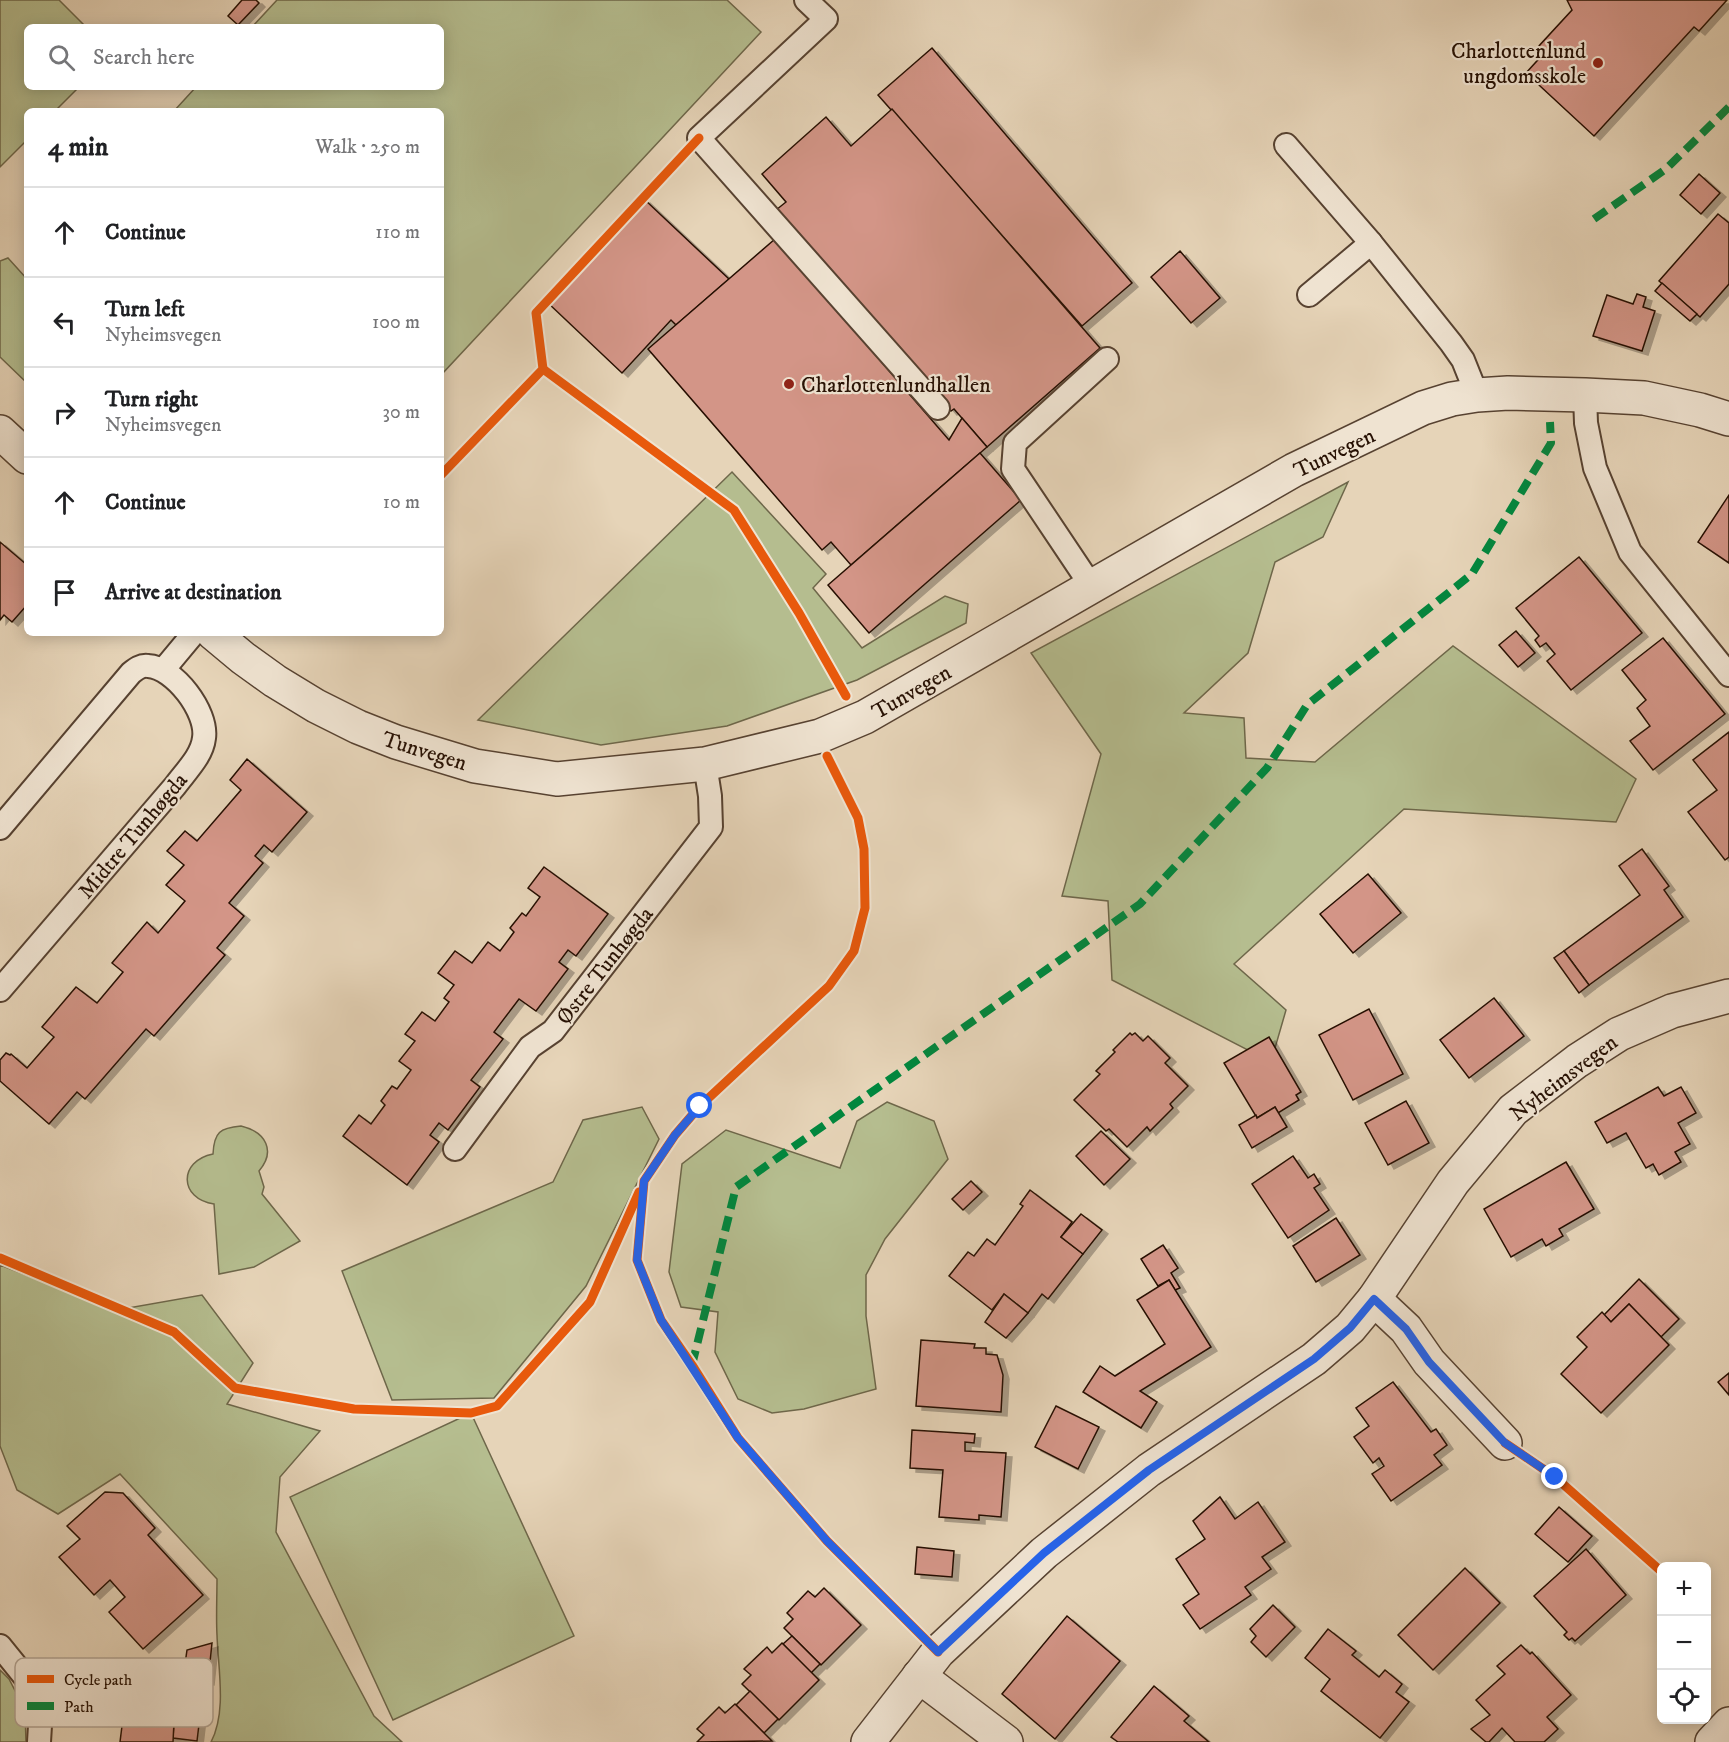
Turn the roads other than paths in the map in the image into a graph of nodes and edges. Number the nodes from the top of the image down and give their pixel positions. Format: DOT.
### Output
graph roads {
  1 [pos="806,0"];
  2 [pos="1286,145"];
  3 [pos="1371,243"];
  4 [pos="1309,295"];
  5 [pos="1107,359"];
  6 [pos="1477,395"];
  7 [pos="1585,395"];
  8 [pos="938,408"];
  9 [pos="1729,419"];
  10 [pos="0,432"];
  11 [pos="24,454"];
  12 [pos="1092,587"];
  13 [pos="192,636"];
  14 [pos="217,636"];
  15 [pos="164,669"];
  16 [pos="1729,675"];
  17 [pos="705,764"];
  18 [pos="0,828"];
  19 [pos="0,990"];
  20 [pos="1729,996"];
  21 [pos="455,1149"];
  22 [pos="1374,1299"];
  23 [pos="1505,1443"];
  24 [pos="0,1646"];
  25 [pos="15,1665"];
  26 [pos="920,1676"];
  27 [pos="1729,1724"];
  28 [pos="40,1727"];
  29 [pos="39,1742"];
  30 [pos="868,1742"];
  31 [pos="1006,1742"];
  32 [pos="1712,1742"];
  1 -- 8 [label="lane"];
  2 -- 3 [label="lane"];
  3 -- 4 [label="lane"];
  3 -- 6 [label="lane"];
  5 -- 12 [label="lane"];
  6 -- 7 [label="street, Tunvegen"];
  6 -- 12 [label="street, Tunvegen"];
  7 -- 9 [label="street, Tunvegen"];
  7 -- 16 [label="lane"];
  10 -- 11 [label="street"];
  12 -- 17 [label="street, Tunvegen"];
  13 -- 15 [label="lane"];
  14 -- 17 [label="street, Tunvegen"];
  15 -- 18 [label="lane"];
  15 -- 19 [label="lane, Midtre Tunhøgda"];
  17 -- 21 [label="lane, Østre Tunhøgda"];
  20 -- 22 [label="street, Nyheimsvegen"];
  22 -- 23 [label="street"];
  22 -- 26 [label="street, Nyheimsvegen"];
  24 -- 25 [label="lane"];
  26 -- 30 [label="street, Nyheimsvegen"];
  26 -- 31 [label="street"];
  27 -- 32 [label="street"];
  28 -- 29 [label="lane"];
}
